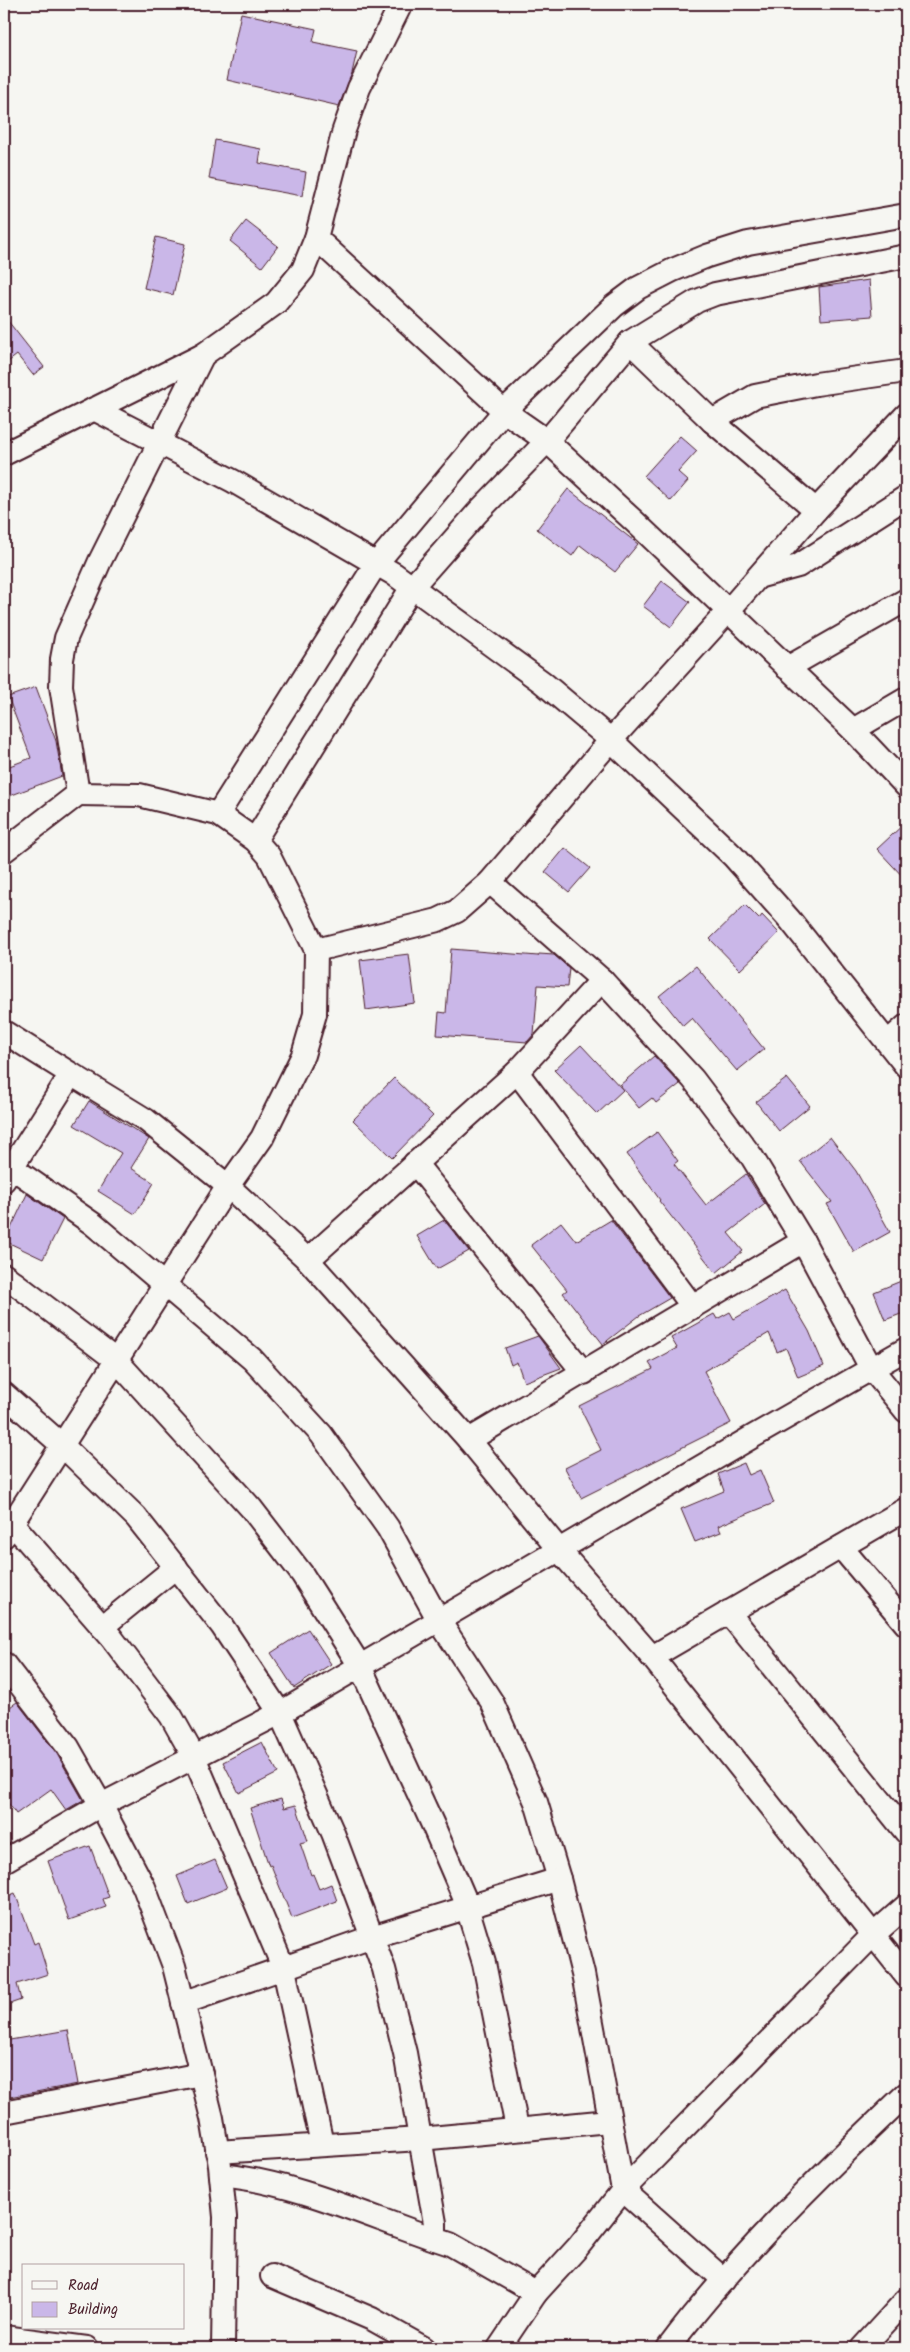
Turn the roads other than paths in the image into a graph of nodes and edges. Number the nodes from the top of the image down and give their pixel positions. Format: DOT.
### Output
graph roads {
  1 [pos="401,4"];
  2 [pos="906,216"];
  3 [pos="316,238"];
  4 [pos="906,256"];
  5 [pos="630,342"];
  6 [pos="203,355"];
  7 [pos="906,371"];
  8 [pos="94,409"];
  9 [pos="504,411"];
  10 [pos="906,415"];
  11 [pos="712,421"];
  12 [pos="159,441"];
  13 [pos="547,441"];
  14 [pos="4,454"];
  15 [pos="906,497"];
  16 [pos="816,510"];
  17 [pos="376,564"];
  18 [pos="758,577"];
  19 [pos="412,587"];
  20 [pos="906,600"];
  21 [pos="729,610"];
  22 [pos="787,668"];
  23 [pos="906,699"];
  24 [pos="853,730"];
  25 [pos="611,740"];
  26 [pos="906,786"];
  27 [pos="78,794"];
  28 [pos="218,814"];
  29 [pos="255,840"];
  30 [pos="4,851"];
  31 [pos="490,882"];
  32 [pos="316,950"];
  33 [pos="602,980"];
  34 [pos="906,1026"];
  35 [pos="4,1032"];
  36 [pos="889,1042"];
  37 [pos="906,1066"];
  38 [pos="516,1072"];
  39 [pos="71,1074"];
  40 [pos="415,1163"];
  41 [pos="7,1170"];
  42 [pos="228,1186"];
  43 [pos="803,1241"];
  44 [pos="308,1260"];
  45 [pos="4,1275"];
  46 [pos="165,1285"];
  47 [pos="693,1307"];
  48 [pos="906,1350"];
  49 [pos="117,1361"];
  50 [pos="871,1368"];
  51 [pos="584,1373"];
  52 [pos="4,1394"];
  53 [pos="906,1411"];
  54 [pos="469,1440"];
  55 [pos="63,1446"];
  56 [pos="906,1509"];
  57 [pos="7,1525"];
  58 [pos="841,1547"];
  59 [pos="558,1550"];
  60 [pos="176,1567"];
  61 [pos="728,1612"];
  62 [pos="438,1619"];
  63 [pos="906,1624"];
  64 [pos="102,1627"];
  65 [pos="652,1657"];
  66 [pos="4,1664"];
  67 [pos="360,1666"];
  68 [pos="280,1713"];
  69 [pos="194,1757"];
  70 [pos="101,1805"];
  71 [pos="906,1832"];
  72 [pos="4,1861"];
  73 [pos="560,1879"];
  74 [pos="906,1906"];
  75 [pos="467,1908"];
  76 [pos="873,1934"];
  77 [pos="372,1937"];
  78 [pos="284,1969"];
  79 [pos="906,1976"];
  80 [pos="183,2003"];
  81 [pos="201,2074"];
  82 [pos="906,2094"];
  83 [pos="4,2112"];
  84 [pos="609,2121"];
  85 [pos="517,2128"];
  86 [pos="420,2139"];
  87 [pos="322,2144"];
  88 [pos="217,2152"];
  89 [pos="221,2175"];
  90 [pos="623,2190"];
  91 [pos="435,2239"];
  92 [pos="272,2276"];
  93 [pos="724,2280"];
  94 [pos="536,2293"];
  95 [pos="906,2300"];
  96 [pos="4,2337"];
  97 [pos="87,2348"];
  98 [pos="223,2348"];
  99 [pos="424,2348"];
  100 [pos="499,2348"];
  101 [pos="668,2348"];
  102 [pos="862,2348"];
  1 -- 3 [label="street"];
  2 -- 9 [label="street"];
  3 -- 6 [label="street"];
  3 -- 9 [label="street"];
  4 -- 5 [label="street"];
  5 -- 11 [label="street"];
  5 -- 13 [label="street"];
  6 -- 8 [label="street"];
  6 -- 12 [label="street"];
  7 -- 11 [label="street"];
  8 -- 12 [label="street"];
  8 -- 14 [label="street"];
  9 -- 13 [label="street"];
  9 -- 17 [label="street"];
  10 -- 16 [label="street"];
  11 -- 16 [label="street"];
  12 -- 17 [label="street"];
  12 -- 27 [label="street"];
  13 -- 19 [label="street"];
  13 -- 21 [label="street"];
  15 -- 18 [label="street"];
  16 -- 18 [label="street"];
  17 -- 19 [label="street"];
  17 -- 28 [label="street"];
  18 -- 21 [label="street"];
  19 -- 25 [label="street"];
  19 -- 29 [label="street"];
  20 -- 22 [label="street"];
  21 -- 22 [label="street"];
  21 -- 25 [label="street"];
  22 -- 24 [label="street"];
  23 -- 24 [label="street"];
  24 -- 26 [label="street"];
  25 -- 31 [label="street"];
  25 -- 36 [label="street"];
  27 -- 28 [label="street"];
  27 -- 30 [label="street"];
  28 -- 29 [label="street"];
  29 -- 32 [label="street"];
  31 -- 32 [label="street"];
  31 -- 33 [label="street"];
  32 -- 42 [label="street"];
  33 -- 38 [label="street"];
  33 -- 43 [label="street"];
  34 -- 36 [label="street"];
  35 -- 39 [label="street"];
  36 -- 37 [label="street"];
  38 -- 40 [label="street"];
  38 -- 47 [label="street"];
  39 -- 41 [label="street"];
  39 -- 42 [label="street"];
  40 -- 44 [label="street"];
  40 -- 51 [label="street"];
  41 -- 46 [label="street"];
  42 -- 44 [label="street"];
  42 -- 46 [label="street"];
  43 -- 47 [label="street"];
  43 -- 50 [label="street"];
  44 -- 54 [label="street"];
  45 -- 49 [label="street"];
  46 -- 49 [label="street"];
  46 -- 62 [label="street"];
  47 -- 51 [label="street"];
  48 -- 50 [label="street"];
  49 -- 55 [label="street"];
  49 -- 67 [label="street"];
  50 -- 53 [label="street"];
  50 -- 59 [label="street"];
  51 -- 54 [label="street"];
  52 -- 55 [label="street"];
  54 -- 59 [label="street"];
  55 -- 57 [label="street"];
  55 -- 60 [label="street"];
  56 -- 58 [label="street"];
  57 -- 64 [label="street"];
  58 -- 61 [label="street"];
  58 -- 63 [label="street"];
  59 -- 62 [label="street"];
  59 -- 65 [label="street"];
  60 -- 64 [label="street"];
  60 -- 68 [label="street"];
  61 -- 65 [label="street"];
  61 -- 71 [label="street"];
  62 -- 67 [label="street"];
  62 -- 73 [label="street"];
  64 -- 69 [label="street"];
  65 -- 76 [label="street"];
  66 -- 70 [label="street"];
  67 -- 68 [label="street"];
  67 -- 75 [label="street"];
  68 -- 69 [label="street"];
  68 -- 77 [label="street"];
  69 -- 70 [label="street"];
  69 -- 78 [label="street"];
  70 -- 72 [label="street"];
  70 -- 80 [label="street"];
  73 -- 75 [label="street"];
  73 -- 84 [label="street"];
  74 -- 76 [label="street"];
  75 -- 77 [label="street"];
  75 -- 85 [label="street"];
  76 -- 79 [label="street"];
  76 -- 90 [label="street"];
  77 -- 78 [label="street"];
  77 -- 86 [label="street"];
  78 -- 80 [label="street"];
  78 -- 87 [label="street"];
  80 -- 81 [label="street"];
  81 -- 83 [label="street"];
  81 -- 88 [label="street"];
  82 -- 93 [label="street"];
  84 -- 85 [label="street"];
  84 -- 90 [label="street"];
  85 -- 86 [label="street"];
  86 -- 87 [label="street"];
  86 -- 91 [label="street"];
  87 -- 88 [label="street"];
  88 -- 89 [label="street"];
  89 -- 91 [label="street"];
  89 -- 98 [label="street"];
  90 -- 93 [label="street"];
  90 -- 94 [label="street"];
  91 -- 94 [label="street"];
  92 -- 99 [label="street"];
  93 -- 101 [label="street"];
  94 -- 100 [label="street"];
  95 -- 102 [label="street"];
  96 -- 97 [label="street"];
}
